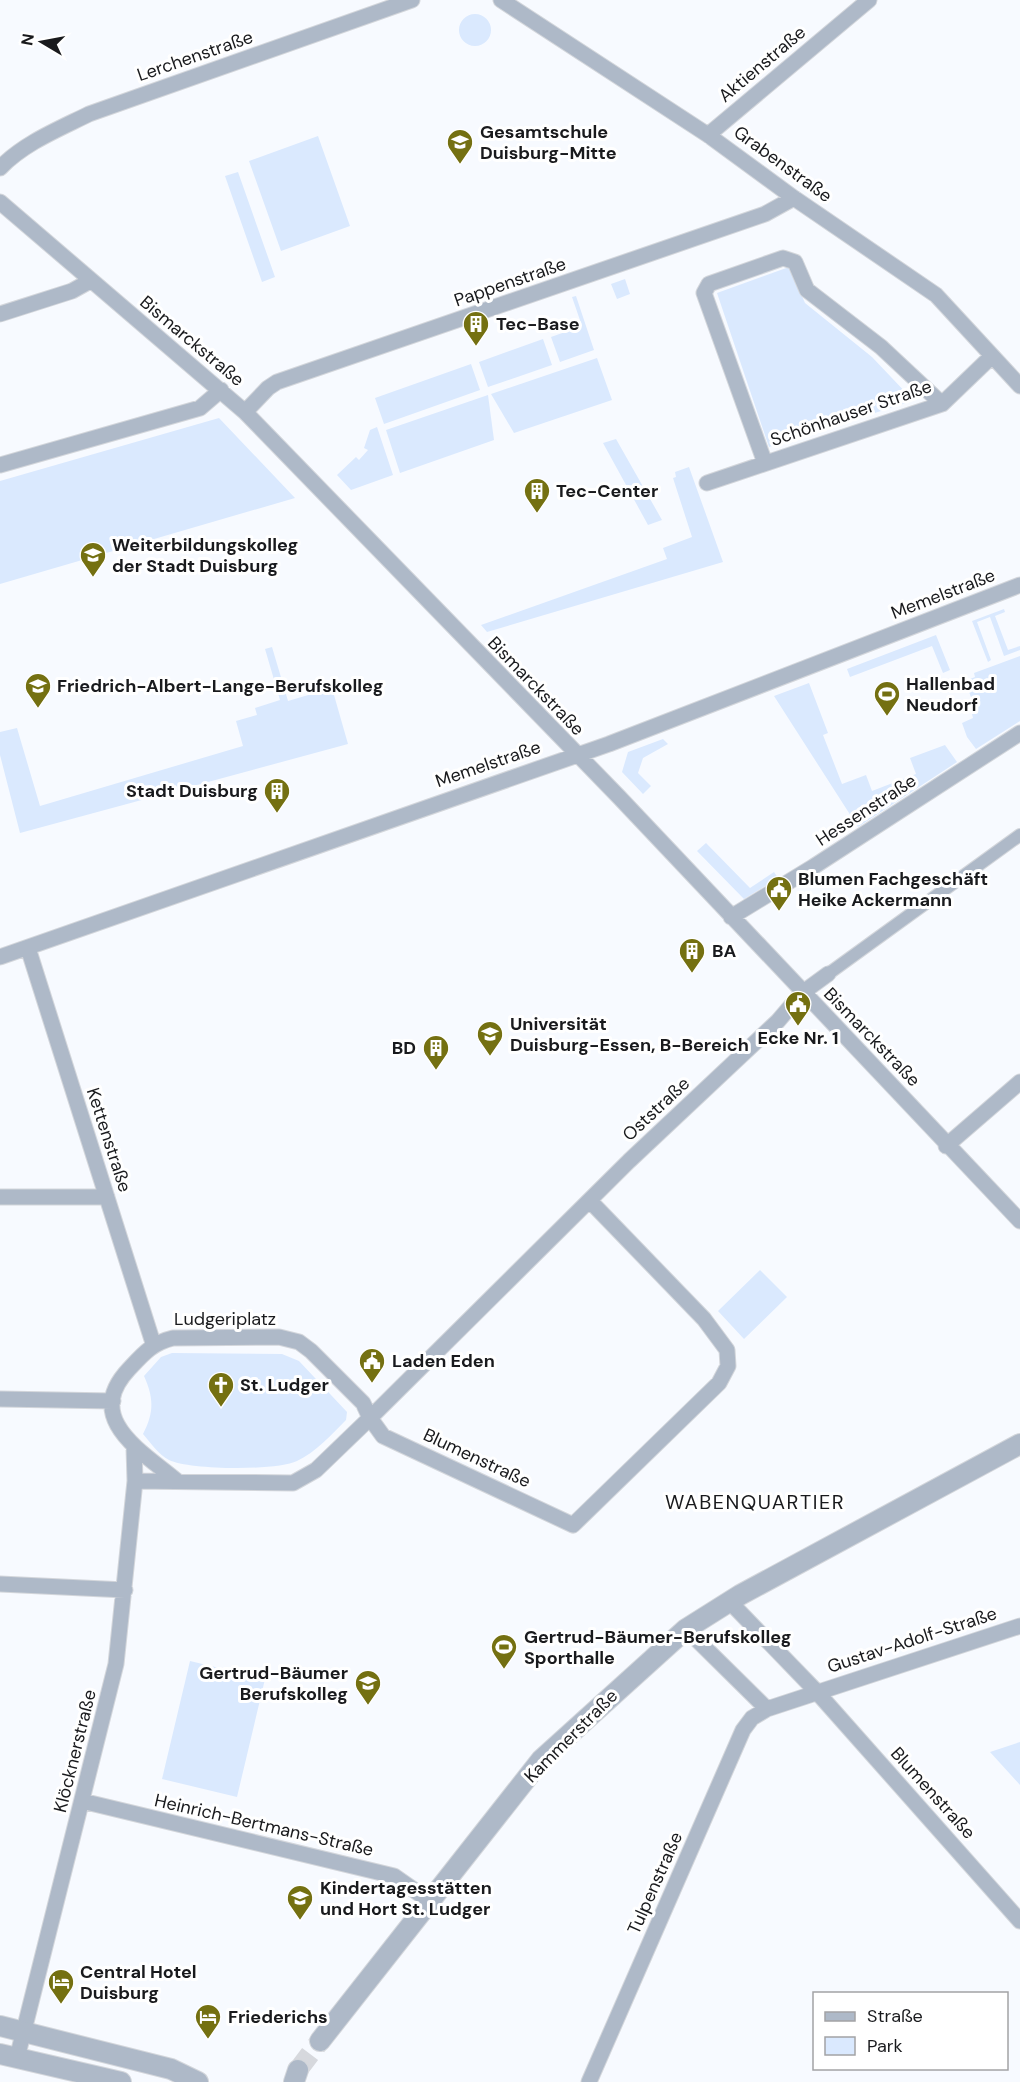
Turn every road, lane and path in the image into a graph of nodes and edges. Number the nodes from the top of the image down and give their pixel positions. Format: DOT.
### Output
graph roads {
  1 [pos="412,0"];
  2 [pos="501,0"];
  3 [pos="869,0"];
  4 [pos="708,135"];
  5 [pos="0,168"];
  6 [pos="794,198"];
  7 [pos="0,202"];
  8 [pos="90,281"];
  9 [pos="0,314"];
  10 [pos="992,356"];
  11 [pos="1018,379"];
  12 [pos="221,390"];
  13 [pos="942,405"];
  14 [pos="245,412"];
  15 [pos="765,463"];
  16 [pos="0,465"];
  17 [pos="707,483"];
  18 [pos="1020,585"];
  19 [pos="1020,733"];
  20 [pos="576,755"];
  21 [pos="1020,835"];
  22 [pos="731,917"];
  23 [pos="28,948"];
  24 [pos="0,957"];
  25 [pos="828,974"];
  26 [pos="802,993"];
  27 [pos="1020,1082"];
  28 [pos="946,1146"];
  29 [pos="0,1197"];
  30 [pos="107,1197"];
  31 [pos="590,1200"];
  32 [pos="1020,1221"];
  33 [pos="153,1343"];
  34 [pos="0,1399"];
  35 [pos="113,1401"];
  36 [pos="370,1418"];
  37 [pos="1020,1444"];
  38 [pos="134,1448"];
  39 [pos="135,1481"];
  40 [pos="177,1481"];
  41 [pos="0,1584"];
  42 [pos="125,1590"];
  43 [pos="729,1601"];
  44 [pos="1020,1626"];
  45 [pos="686,1629"];
  46 [pos="816,1691"];
  47 [pos="767,1709"];
  48 [pos="82,1801"];
  49 [pos="431,1902"];
  50 [pos="1020,1922"];
  51 [pos="0,2026"];
  52 [pos="23,2032"];
  53 [pos="320,2041"];
  54 [pos="8,2056"];
  55 [pos="121,2082"];
  56 [pos="198,2082"];
  57 [pos="589,2082"];
  1 -- 5 [label="street, Lerchenstraße"];
  2 -- 4 [label="street, Grabenstraße"];
  3 -- 4 [label="street, Aktienstraße"];
  4 -- 6 [label="street, Grabenstraße"];
  6 -- 10 [label="street, Grabenstraße"];
  6 -- 14 [label="street, Pappenstraße"];
  7 -- 8 [label="street, Bismarckstraße"];
  8 -- 9 [label="street"];
  8 -- 12 [label="street, Bismarckstraße"];
  10 -- 11 [label="street, Grabenstraße"];
  10 -- 13 [label="street, Schönhauser Straße"];
  12 -- 14 [label="street, Bismarckstraße"];
  12 -- 16 [label="street"];
  13 -- 15 [label="street, Schönhauser Straße"];
  13 -- 15 [label="street"];
  14 -- 20 [label="street, Bismarckstraße"];
  15 -- 17 [label="street, Schönhauser Straße"];
  18 -- 20 [label="street, Memelstraße"];
  19 -- 22 [label="street, Hessenstraße"];
  20 -- 22 [label="street, Bismarckstraße"];
  20 -- 23 [label="street, Memelstraße"];
  21 -- 25 [label="street, Oststraße"];
  22 -- 26 [label="street, Bismarckstraße"];
  23 -- 24 [label="street, Memelstraße"];
  23 -- 30 [label="street, Kettenstraße"];
  25 -- 26 [label="street, Oststraße"];
  26 -- 28 [label="street, Bismarckstraße"];
  26 -- 31 [label="street, Oststraße"];
  27 -- 28 [label="street"];
  28 -- 32 [label="street, Bismarckstraße"];
  29 -- 30 [label="street"];
  30 -- 33 [label="street, Kettenstraße"];
  31 -- 36 [label="street, Oststraße"];
  31 -- 36 [label="street, Blumenstraße"];
  33 -- 35 [label="street, Ludgeriplatz"];
  33 -- 36 [label="street, Ludgeriplatz"];
  34 -- 35 [label="street"];
  35 -- 38 [label="street"];
  36 -- 40 [label="street"];
  37 -- 43 [label="street, Kammerstraße"];
  38 -- 39 [label="street, Klöcknerstraße"];
  38 -- 40 [label="street"];
  39 -- 40 [label="street"];
  39 -- 42 [label="street, Klöcknerstraße"];
  41 -- 42 [label="street"];
  42 -- 48 [label="street, Klöcknerstraße"];
  43 -- 45 [label="street, Kammerstraße"];
  43 -- 46 [label="street, Blumenstraße"];
  44 -- 46 [label="street, Gustav-Adolf-Straße"];
  45 -- 47 [label="street"];
  45 -- 49 [label="street, Kammerstraße"];
  46 -- 47 [label="street"];
  46 -- 50 [label="street, Blumenstraße"];
  47 -- 57 [label="street, Tulpenstraße"];
  48 -- 49 [label="street, Heinrich-Bertmans-Straße"];
  48 -- 52 [label="street, Klöcknerstraße"];
  49 -- 53 [label="street, Kammerstraße"];
  51 -- 52 [label="street"];
  52 -- 54 [label="street, Klöcknerstraße"];
  52 -- 56 [label="street"];
  54 -- 55 [label="street"];
}
